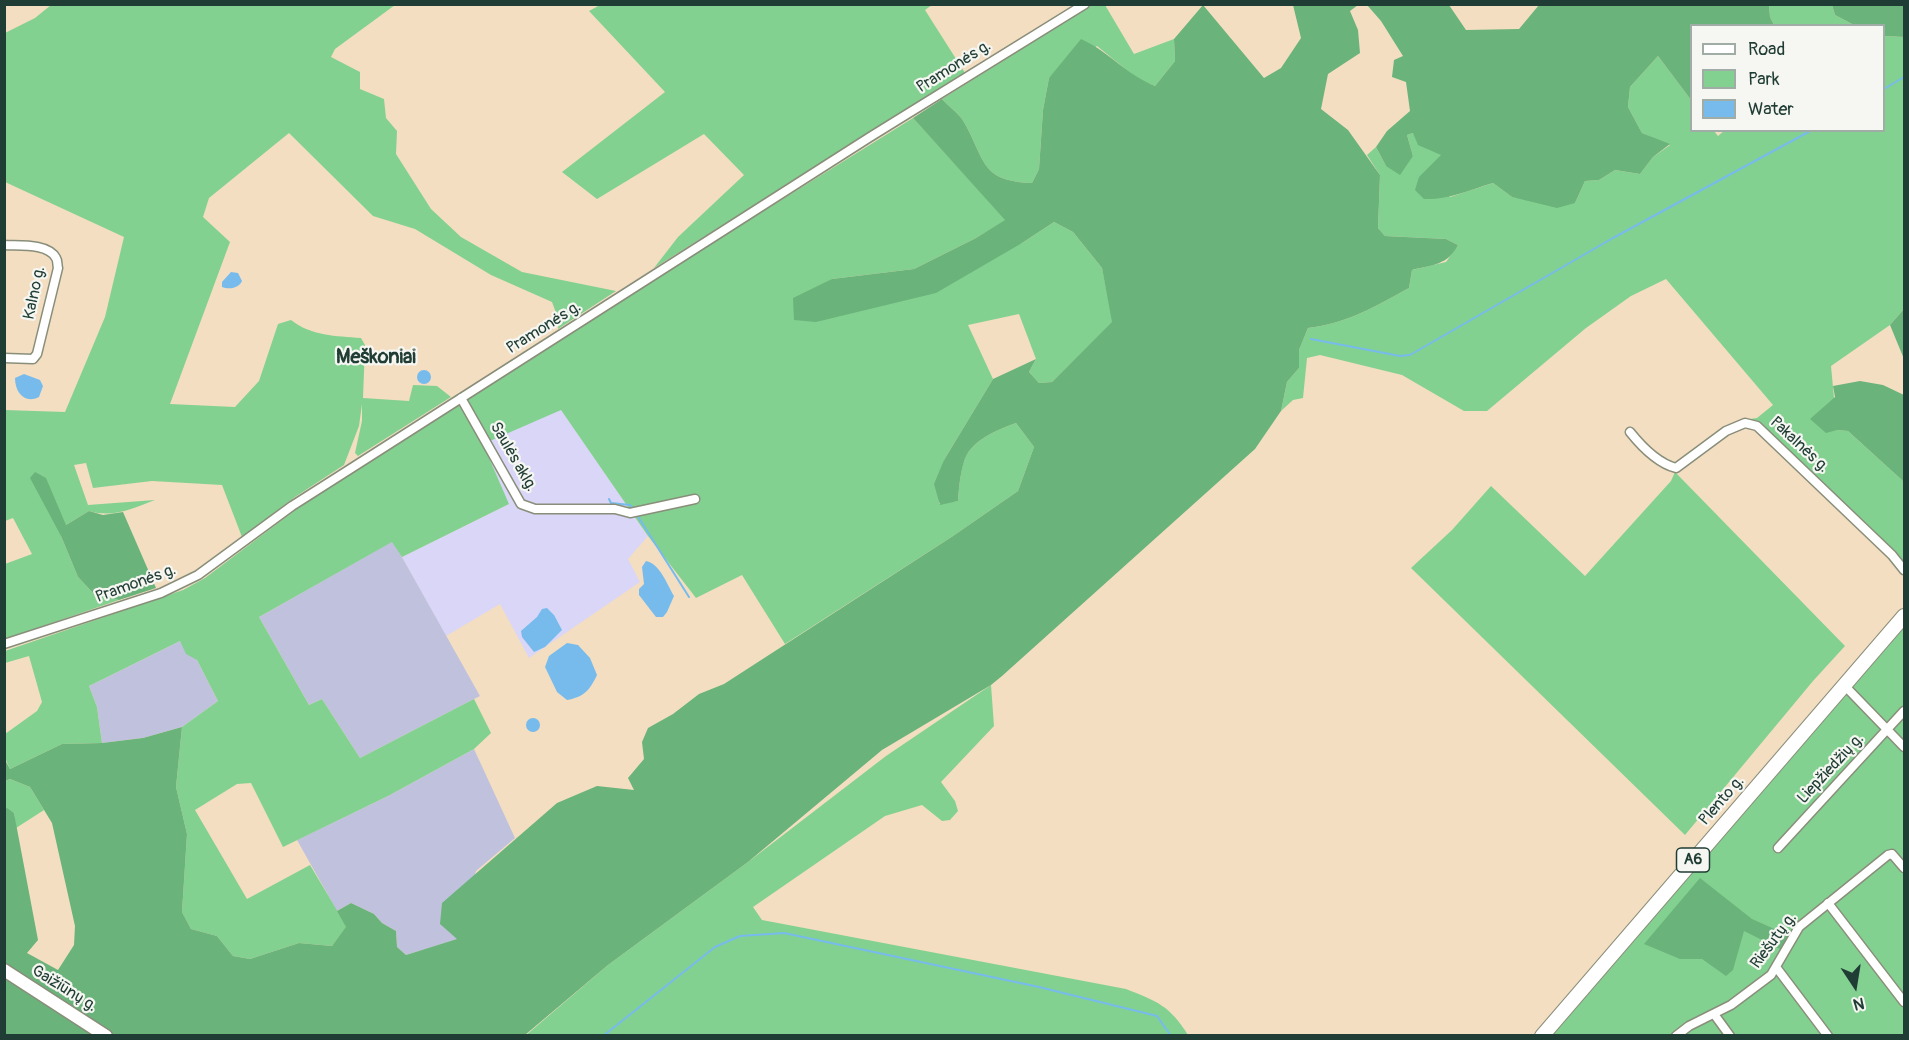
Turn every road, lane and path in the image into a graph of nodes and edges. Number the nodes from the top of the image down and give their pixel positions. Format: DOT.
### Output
graph roads {
  1 [pos="1085,4"];
  2 [pos="4,245"];
  3 [pos="4,358"];
  4 [pos="461,398"];
  5 [pos="1630,432"];
  6 [pos="695,499"];
  7 [pos="1905,570"];
  8 [pos="1905,616"];
  9 [pos="4,644"];
  10 [pos="1844,685"];
  11 [pos="1905,711"];
  12 [pos="1888,730"];
  13 [pos="1905,747"];
  14 [pos="1778,848"];
  15 [pos="1905,868"];
  16 [pos="1828,903"];
  17 [pos="1776,967"];
  18 [pos="4,970"];
  19 [pos="1905,1002"];
  20 [pos="1714,1014"];
  21 [pos="106,1035"];
  22 [pos="1542,1035"];
  23 [pos="1676,1035"];
  24 [pos="1730,1035"];
  25 [pos="1828,1035"];
  1 -- 4 [label="street, Pramonės g."];
  2 -- 3 [label="street, Kalno g."];
  4 -- 6 [label="street, Saulės aklg."];
  4 -- 9 [label="street, Pramonės g."];
  5 -- 7 [label="street, Pakalnės g."];
  8 -- 10 [label="highway, Plento g. / A6"];
  10 -- 12 [label="street"];
  10 -- 22 [label="highway, Plento g. / A6"];
  11 -- 12 [label="street, Liepžiedžių g."];
  12 -- 13 [label="street"];
  12 -- 14 [label="street, Liepžiedžių g."];
  15 -- 16 [label="street, Riešutų g."];
  16 -- 17 [label="street, Riešutų g."];
  16 -- 19 [label="street"];
  17 -- 20 [label="street, Riešutų g."];
  17 -- 25 [label="street"];
  18 -- 21 [label="main road, Gaižiūnų g."];
  20 -- 23 [label="street, Riešutų g."];
  20 -- 24 [label="street"];
}
